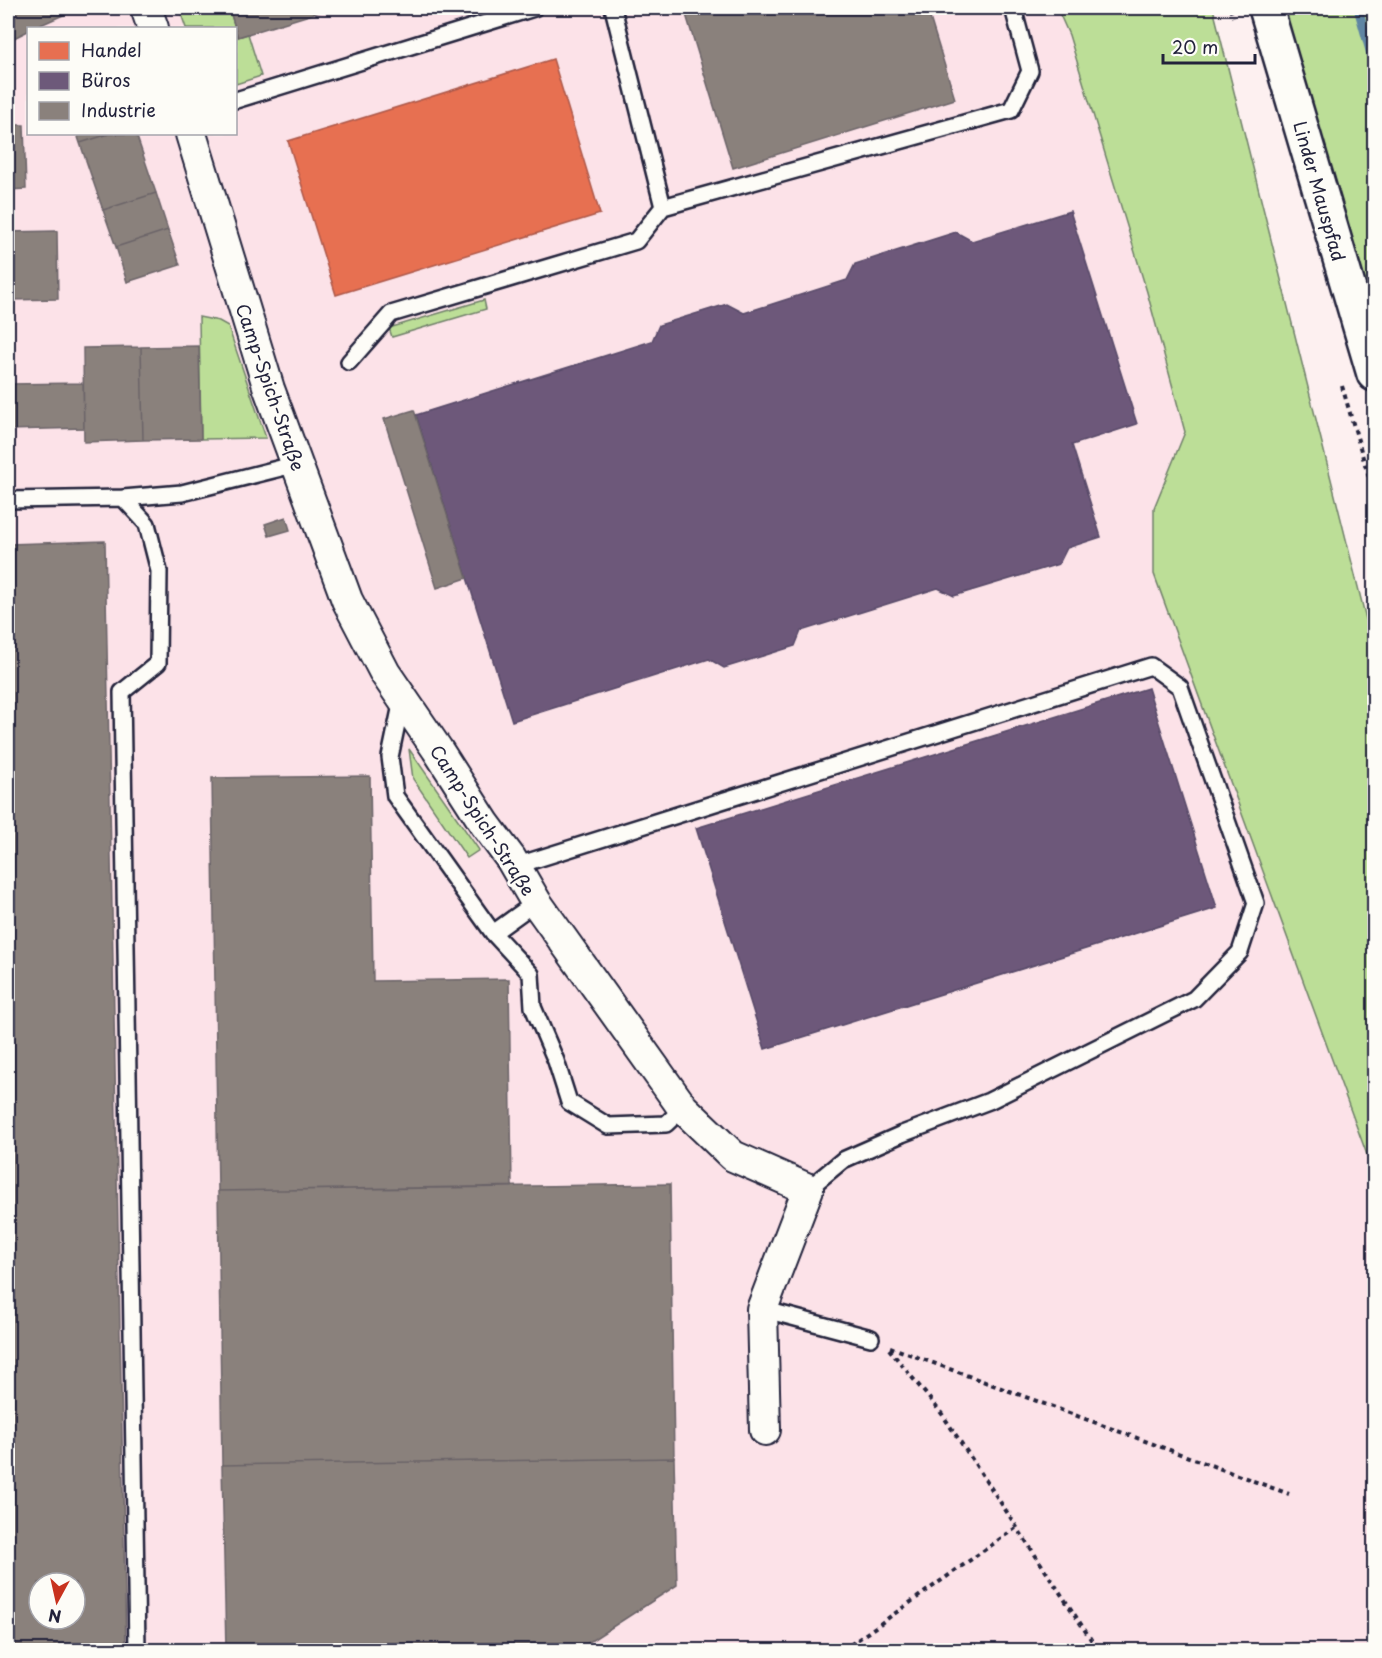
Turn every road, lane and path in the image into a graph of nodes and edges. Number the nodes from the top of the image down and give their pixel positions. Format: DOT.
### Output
graph roads {
  1 [pos="146,8"];
  2 [pos="534,8"];
  3 [pos="613,8"];
  4 [pos="1013,8"];
  5 [pos="1266,8"];
  6 [pos="153,27"];
  7 [pos="237,100"];
  8 [pos="191,135"];
  9 [pos="663,207"];
  10 [pos="349,362"];
  11 [pos="1374,374"];
  12 [pos="297,464"];
  13 [pos="123,498"];
  14 [pos="8,500"];
  15 [pos="402,700"];
  16 [pos="515,866"];
  17 [pos="536,902"];
  18 [pos="493,933"];
  19 [pos="683,1108"];
  20 [pos="808,1189"];
  21 [pos="762,1309"];
  22 [pos="871,1338"];
  23 [pos="765,1430"];
  24 [pos="1289,1494"];
  25 [pos="1017,1527"];
  26 [pos="137,1650"];
  27 [pos="843,1650"];
  28 [pos="1098,1650"];
  1 -- 6 [label="street"];
  2 -- 7 [label="lane"];
  3 -- 9 [label="lane"];
  4 -- 9 [label="lane"];
  5 -- 11 [label="street, Linder Mauspfad"];
  8 -- 12 [label="street, Camp-Spich-Straße"];
  9 -- 10 [label="lane"];
  12 -- 13 [label="lane"];
  12 -- 15 [label="street, Camp-Spich-Straße"];
  13 -- 14 [label="lane"];
  13 -- 26 [label="lane"];
  15 -- 16 [label="street, Camp-Spich-Straße"];
  15 -- 18 [label="lane"];
  16 -- 17 [label="street, Camp-Spich-Straße"];
  16 -- 20 [label="lane"];
  17 -- 18 [label="lane"];
  17 -- 19 [label="street, Camp-Spich-Straße"];
  18 -- 19 [label="lane"];
  19 -- 20 [label="street, Camp-Spich-Straße"];
  20 -- 21 [label="street"];
  21 -- 22 [label="lane"];
  21 -- 23 [label="street"];
  24 -- 25 [label="path"];
  25 -- 27 [label="path"];
  25 -- 28 [label="path"];
}
